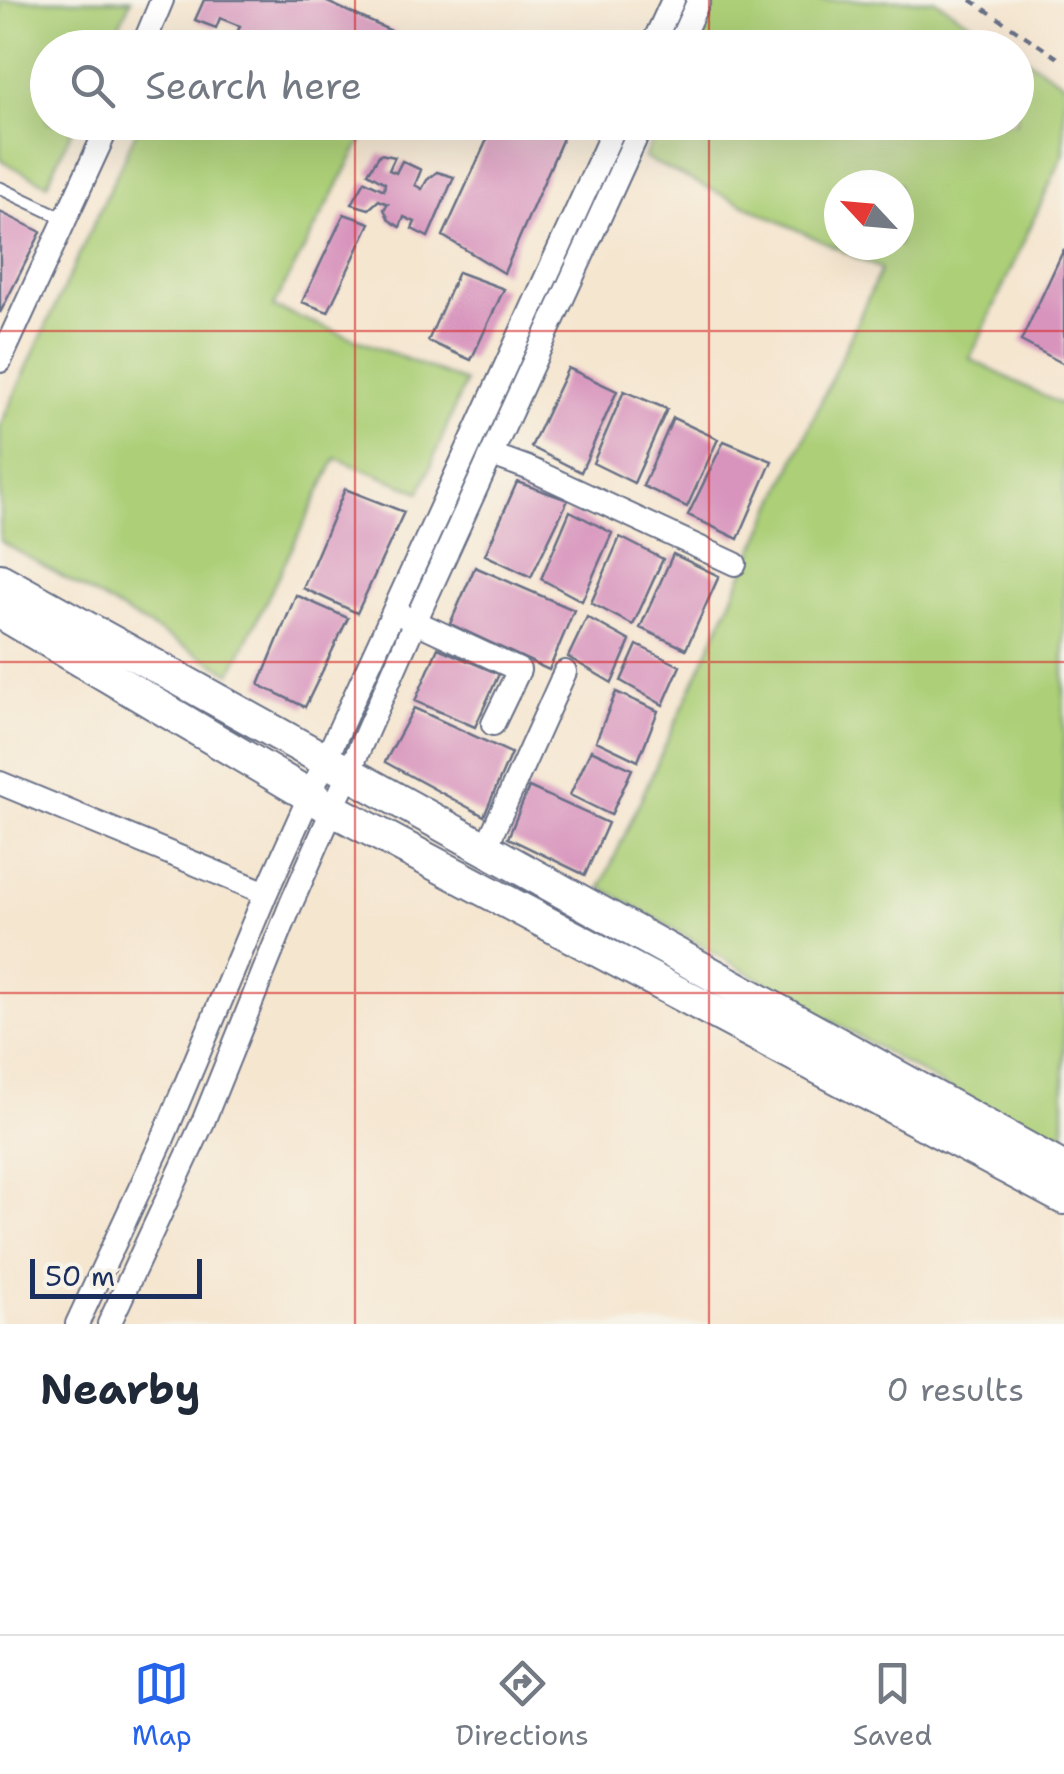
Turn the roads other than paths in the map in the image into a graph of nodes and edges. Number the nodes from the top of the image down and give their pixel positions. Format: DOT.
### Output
graph roads {
  1 [pos="162,0"];
  2 [pos="673,0"];
  3 [pos="699,0"];
  4 [pos="150,30"];
  5 [pos="659,30"];
  6 [pos="685,30"];
  7 [pos="102,140"];
  8 [pos="618,140"];
  9 [pos="0,188"];
  10 [pos="65,219"];
  11 [pos="0,361"];
  12 [pos="485,410"];
  13 [pos="508,420"];
  14 [pos="492,455"];
  15 [pos="735,564"];
  16 [pos="0,580"];
  17 [pos="0,612"];
  18 [pos="404,617"];
  19 [pos="564,672"];
  20 [pos="494,724"];
  21 [pos="337,765"];
  22 [pos="0,783"];
  23 [pos="321,802"];
  24 [pos="486,847"];
  25 [pos="266,893"];
  26 [pos="161,1143"];
  27 [pos="188,1155"];
  28 [pos="1064,1168"];
  29 [pos="1064,1198"];
  30 [pos="134,1200"];
  31 [pos="163,1211"];
  32 [pos="77,1324"];
  33 [pos="109,1324"];
  1 -- 4 [label="street"];
  2 -- 5 [label="street"];
  3 -- 6 [label="street"];
  7 -- 10 [label="street"];
  8 -- 12 [label="street"];
  8 -- 13 [label="street"];
  9 -- 10 [label="lane"];
  10 -- 11 [label="street"];
  12 -- 13 [label="street"];
  12 -- 18 [label="street"];
  13 -- 14 [label="street"];
  14 -- 15 [label="street"];
  14 -- 18 [label="street"];
  16 -- 21 [label="street"];
  17 -- 23 [label="street"];
  18 -- 20 [label="street"];
  18 -- 21 [label="street"];
  19 -- 24 [label="street"];
  21 -- 23 [label="street"];
  21 -- 24 [label="street"];
  22 -- 25 [label="street"];
  23 -- 25 [label="street"];
  23 -- 27 [label="street"];
  23 -- 29 [label="street"];
  24 -- 28 [label="street"];
  25 -- 26 [label="street"];
  26 -- 27 [label="street"];
  26 -- 30 [label="street"];
  27 -- 31 [label="street"];
  30 -- 31 [label="street"];
  30 -- 32 [label="street"];
  31 -- 33 [label="street"];
}
